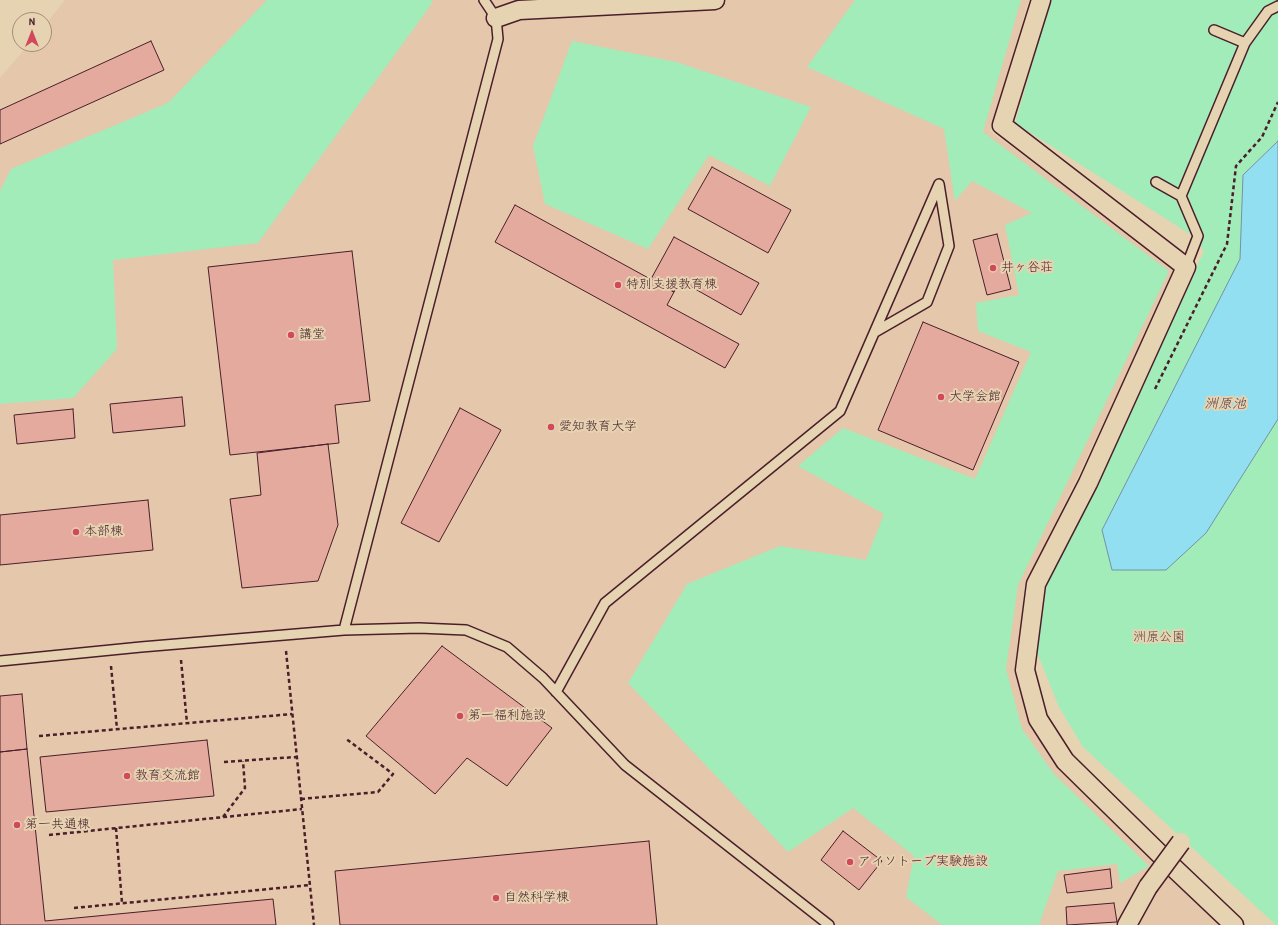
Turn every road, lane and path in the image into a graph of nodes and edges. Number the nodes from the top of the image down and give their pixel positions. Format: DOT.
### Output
graph roads {
  1 [pos="484,0"];
  2 [pos="715,0"];
  3 [pos="1041,0"];
  4 [pos="1278,6"];
  5 [pos="496,18"];
  6 [pos="1214,30"];
  7 [pos="1245,43"];
  8 [pos="1156,182"];
  9 [pos="1181,196"];
  10 [pos="1186,267"];
  11 [pos="875,332"];
  12 [pos="344,630"];
  13 [pos="284,634"];
  14 [pos="179,644"];
  15 [pos="110,650"];
  16 [pos="0,661"];
  17 [pos="556,692"];
  18 [pos="292,714"];
  19 [pos="187,723"];
  20 [pos="117,729"];
  21 [pos="39,736"];
  22 [pos="345,738"];
  23 [pos="296,756"];
  24 [pos="243,761"];
  25 [pos="224,762"];
  26 [pos="301,800"];
  27 [pos="302,810"];
  28 [pos="223,817"];
  29 [pos="116,828"];
  30 [pos="49,835"];
  31 [pos="1181,842"];
  32 [pos="310,885"];
  33 [pos="122,903"];
  34 [pos="74,908"];
  35 [pos="314,925"];
  36 [pos="830,925"];
  37 [pos="1127,925"];
  38 [pos="1234,925"];
  1 -- 5 [label="lane"];
  2 -- 5 [label="street"];
  3 -- 10 [label="street"];
  4 -- 7 [label="lane"];
  5 -- 12 [label="lane"];
  6 -- 7 [label="lane"];
  7 -- 9 [label="lane"];
  8 -- 9 [label="lane"];
  9 -- 10 [label="lane"];
  10 -- 38 [label="street"];
  11 -- 11 [label="lane"];
  11 -- 17 [label="lane"];
  12 -- 13 [label="lane"];
  12 -- 17 [label="lane"];
  13 -- 14 [label="lane"];
  13 -- 18 [label="path"];
  14 -- 15 [label="lane"];
  14 -- 19 [label="path"];
  15 -- 16 [label="lane"];
  15 -- 20 [label="path"];
  17 -- 36 [label="lane"];
  18 -- 19 [label="path"];
  18 -- 23 [label="path"];
  19 -- 20 [label="path"];
  20 -- 21 [label="path"];
  22 -- 26 [label="path"];
  23 -- 24 [label="path"];
  23 -- 26 [label="path"];
  24 -- 25 [label="path"];
  24 -- 28 [label="path"];
  26 -- 27 [label="path"];
  27 -- 28 [label="path"];
  27 -- 32 [label="path"];
  28 -- 29 [label="path"];
  29 -- 30 [label="path"];
  29 -- 33 [label="path"];
  31 -- 37 [label="street, bridge"];
  32 -- 33 [label="path"];
  32 -- 35 [label="path"];
  33 -- 34 [label="path"];
}
